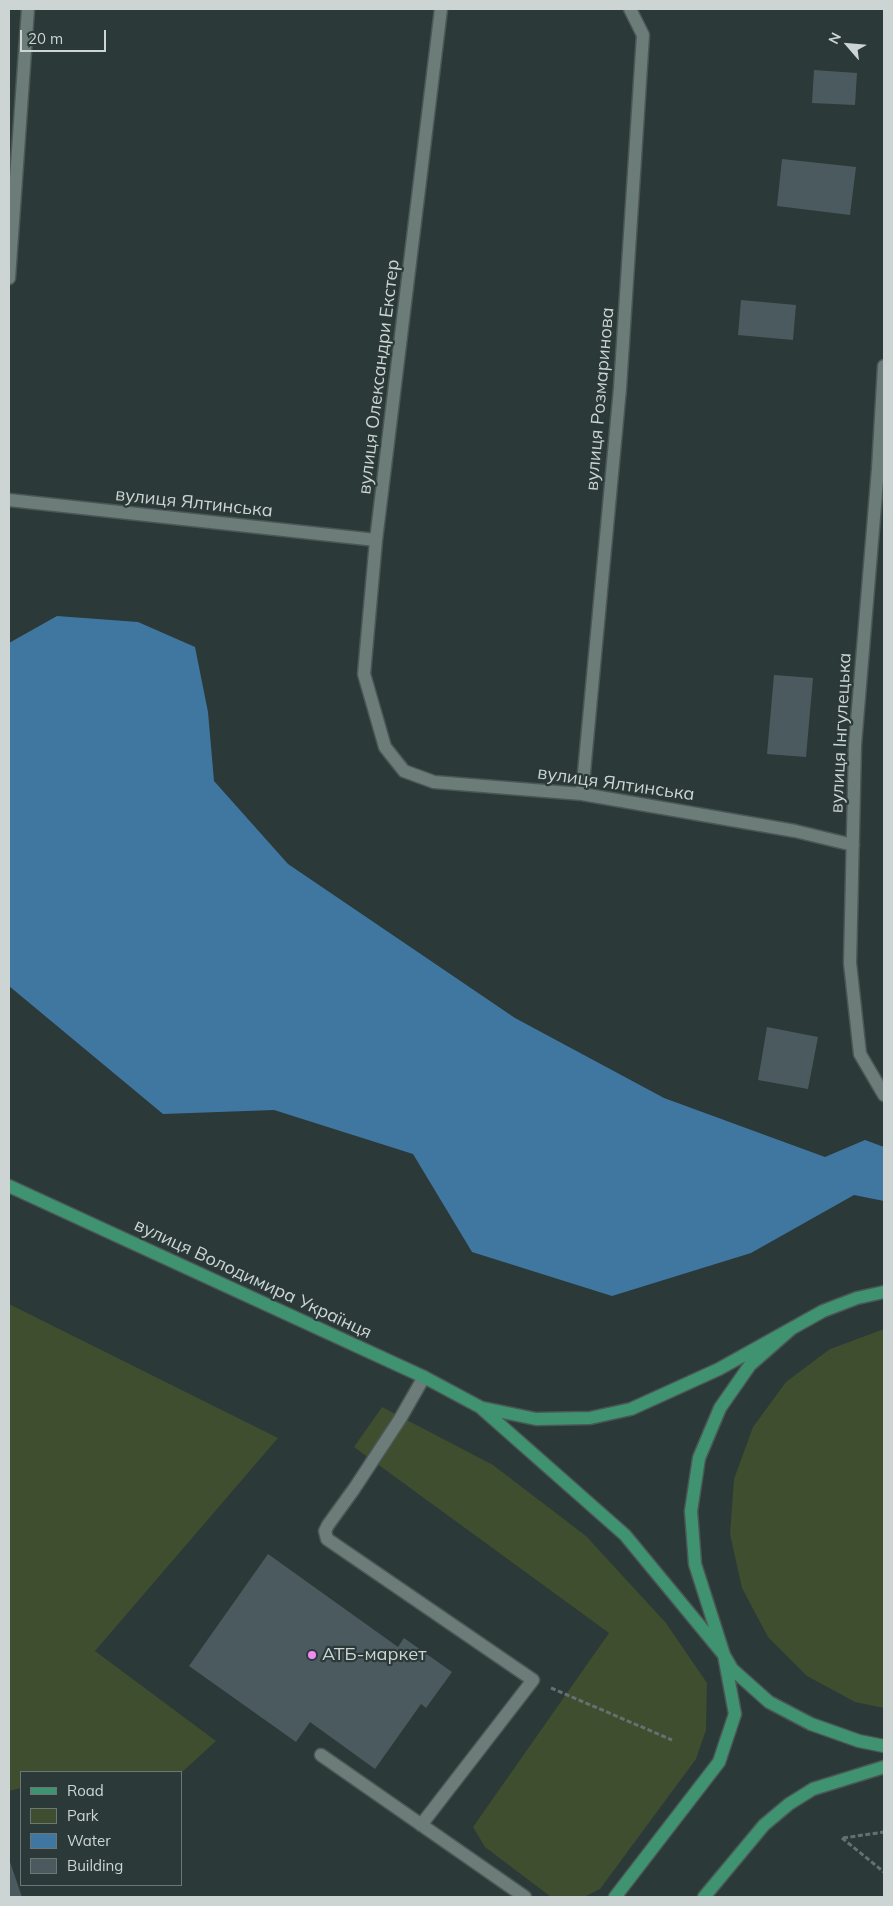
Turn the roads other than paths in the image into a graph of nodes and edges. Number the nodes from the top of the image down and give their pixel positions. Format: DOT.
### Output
graph roads {
  1 [pos="28,9"];
  2 [pos="441,9"];
  3 [pos="630,9"];
  4 [pos="9,278"];
  5 [pos="884,366"];
  6 [pos="9,500"];
  7 [pos="376,540"];
  8 [pos="385,747"];
  9 [pos="582,794"];
  10 [pos="853,845"];
  11 [pos="884,1095"];
  12 [pos="9,1186"];
  13 [pos="884,1292"];
  14 [pos="791,1329"];
  15 [pos="424,1377"];
  16 [pos="480,1407"];
  17 [pos="724,1655"];
  18 [pos="884,1746"];
  19 [pos="321,1755"];
  20 [pos="884,1767"];
  21 [pos="421,1825"];
  22 [pos="525,1897"];
  23 [pos="615,1897"];
  24 [pos="704,1897"];
  1 -- 4 [label="street"];
  2 -- 7 [label="street, вулиця Олександри Екстер"];
  3 -- 9 [label="street, вулиця Розмаринова"];
  5 -- 10 [label="street, вулиця Інгулецька"];
  6 -- 7 [label="street, вулиця Ялтинська"];
  7 -- 8 [label="street, вулиця Олександри Екстер"];
  8 -- 9 [label="street, вулиця Ялтинська"];
  9 -- 10 [label="street, вулиця Ялтинська"];
  10 -- 11 [label="street, вулиця Інгулецька"];
  12 -- 15 [label="main road, вулиця Володимира Українця"];
  13 -- 14 [label="main road"];
  14 -- 16 [label="main road, вулиця Володимира Українця"];
  14 -- 17 [label="main road, вулиця Володимира Українця"];
  15 -- 16 [label="main road, вулиця Володимира Українця"];
  15 -- 21 [label="street"];
  16 -- 17 [label="main road, вулиця Володимира Українця"];
  17 -- 18 [label="main road, вулиця Володимира Українця"];
  17 -- 23 [label="main road"];
  19 -- 21 [label="street"];
  20 -- 24 [label="main road"];
  21 -- 22 [label="street"];
}
